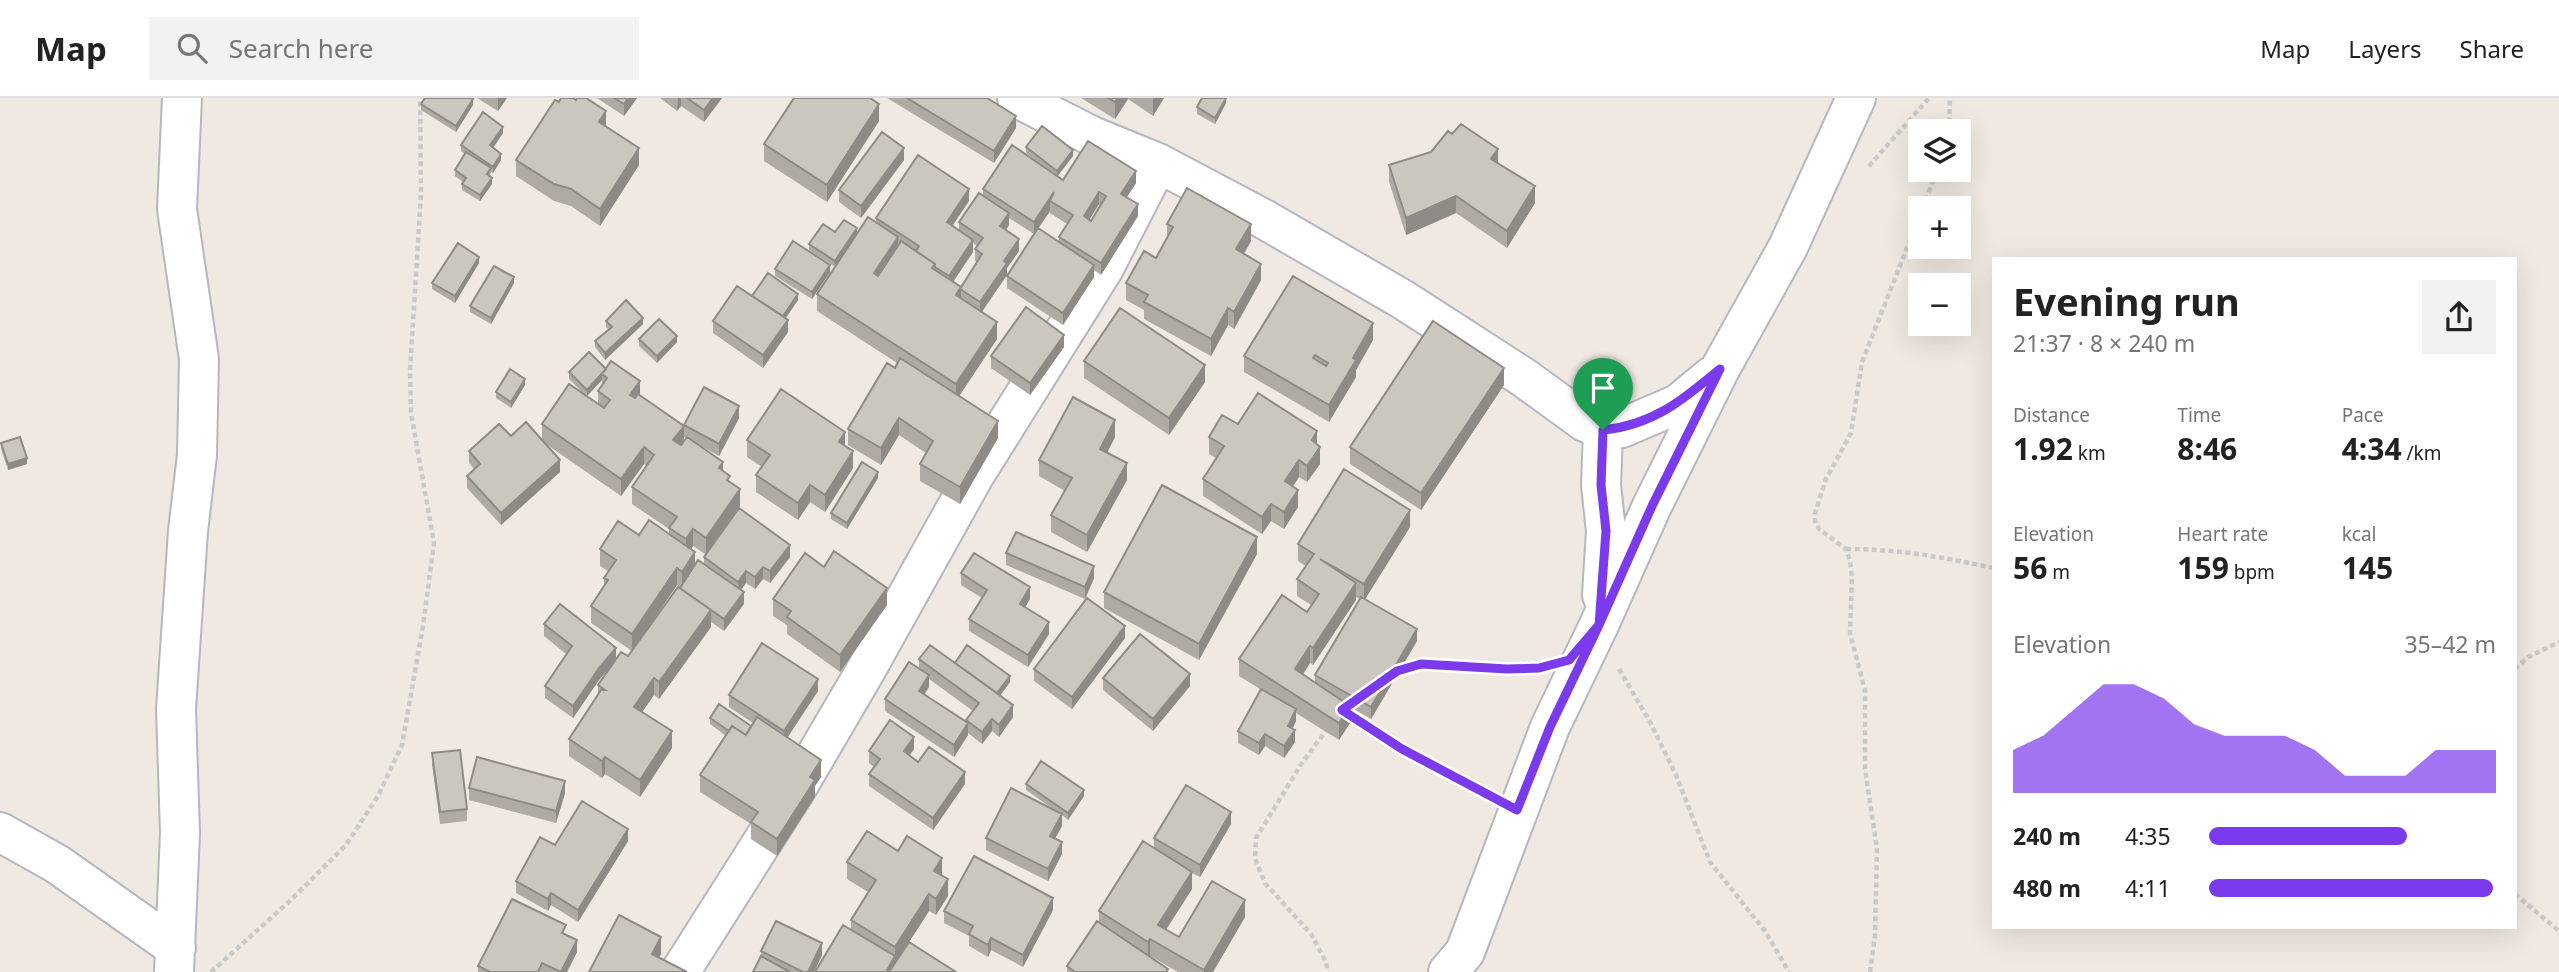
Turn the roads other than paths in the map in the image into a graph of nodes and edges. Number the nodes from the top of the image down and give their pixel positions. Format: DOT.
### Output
graph roads {
  1 [pos="182,98"];
  2 [pos="1017,98"];
  3 [pos="1856,98"];
  4 [pos="1158,163"];
  5 [pos="1720,369"];
  6 [pos="1603,430"];
  7 [pos="1599,625"];
  8 [pos="0,832"];
  9 [pos="175,960"];
  10 [pos="680,972"];
  11 [pos="1448,972"];
  1 -- 9 [label="street"];
  2 -- 4 [label="street"];
  3 -- 5 [label="street"];
  4 -- 6 [label="street"];
  4 -- 10 [label="street"];
  5 -- 6 [label="street"];
  5 -- 7 [label="street"];
  6 -- 7 [label="street"];
  7 -- 11 [label="street"];
  8 -- 9 [label="street"];
}
